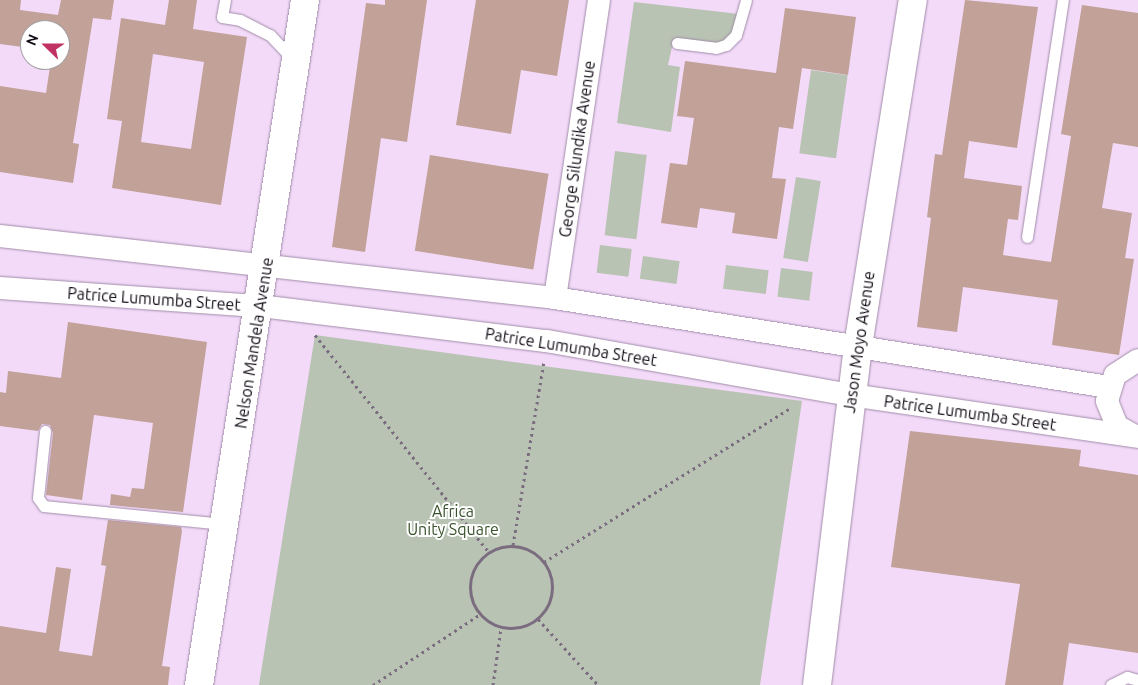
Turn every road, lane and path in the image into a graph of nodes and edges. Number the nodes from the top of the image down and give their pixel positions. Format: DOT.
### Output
graph roads {
  1 [pos="225,0"];
  2 [pos="305,0"];
  3 [pos="600,0"];
  4 [pos="746,0"];
  5 [pos="912,0"];
  6 [pos="1063,0"];
  7 [pos="677,43"];
  8 [pos="296,63"];
  9 [pos="0,236"];
  10 [pos="1026,237"];
  11 [pos="267,264"];
  12 [pos="0,288"];
  13 [pos="555,298"];
  14 [pos="260,306"];
  15 [pos="320,312"];
  16 [pos="547,341"];
  17 [pos="858,346"];
  18 [pos="1138,360"];
  19 [pos="804,387"];
  20 [pos="1108,387"];
  21 [pos="851,395"];
  22 [pos="45,431"];
  23 [pos="1138,437"];
  24 [pos="225,524"];
  25 [pos="513,545"];
  26 [pos="489,552"];
  27 [pos="544,562"];
  28 [pos="479,615"];
  29 [pos="538,619"];
  30 [pos="501,628"];
  31 [pos="1138,680"];
  32 [pos="199,685"];
  33 [pos="373,685"];
  34 [pos="493,685"];
  35 [pos="598,685"];
  36 [pos="817,685"];
  37 [pos="1111,685"];
  1 -- 8 [label="lane"];
  2 -- 8 [label="street, Nelson Mandela Avenue"];
  3 -- 13 [label="street, George Silundika Avenue"];
  4 -- 7 [label="lane"];
  5 -- 17 [label="street, Jason Moyo Avenue"];
  6 -- 10 [label="lane"];
  8 -- 11 [label="street, Nelson Mandela Avenue"];
  9 -- 11 [label="street"];
  11 -- 13 [label="street"];
  11 -- 14 [label="street, Nelson Mandela Avenue"];
  12 -- 14 [label="street, Patrice Lumumba Street"];
  13 -- 17 [label="street"];
  14 -- 15 [label="street, Patrice Lumumba Street"];
  14 -- 24 [label="street, Nelson Mandela Avenue"];
  15 -- 16 [label="street, Patrice Lumumba Street"];
  15 -- 26 [label="path"];
  16 -- 19 [label="street, Patrice Lumumba Street"];
  16 -- 25 [label="path"];
  17 -- 20 [label="street"];
  17 -- 21 [label="street, Jason Moyo Avenue"];
  18 -- 20 [label="street"];
  19 -- 21 [label="street, Patrice Lumumba Street"];
  19 -- 27 [label="path"];
  20 -- 23 [label="street"];
  21 -- 23 [label="street, Patrice Lumumba Street"];
  21 -- 36 [label="street, Jason Moyo Avenue"];
  22 -- 24 [label="lane"];
  24 -- 32 [label="street, Nelson Mandela Avenue"];
  25 -- 26 [label="path"];
  25 -- 27 [label="path"];
  26 -- 28 [label="path"];
  27 -- 29 [label="path"];
  28 -- 30 [label="path"];
  28 -- 33 [label="path"];
  29 -- 30 [label="path"];
  29 -- 35 [label="path"];
  30 -- 34 [label="path"];
  31 -- 37 [label="lane"];
}
